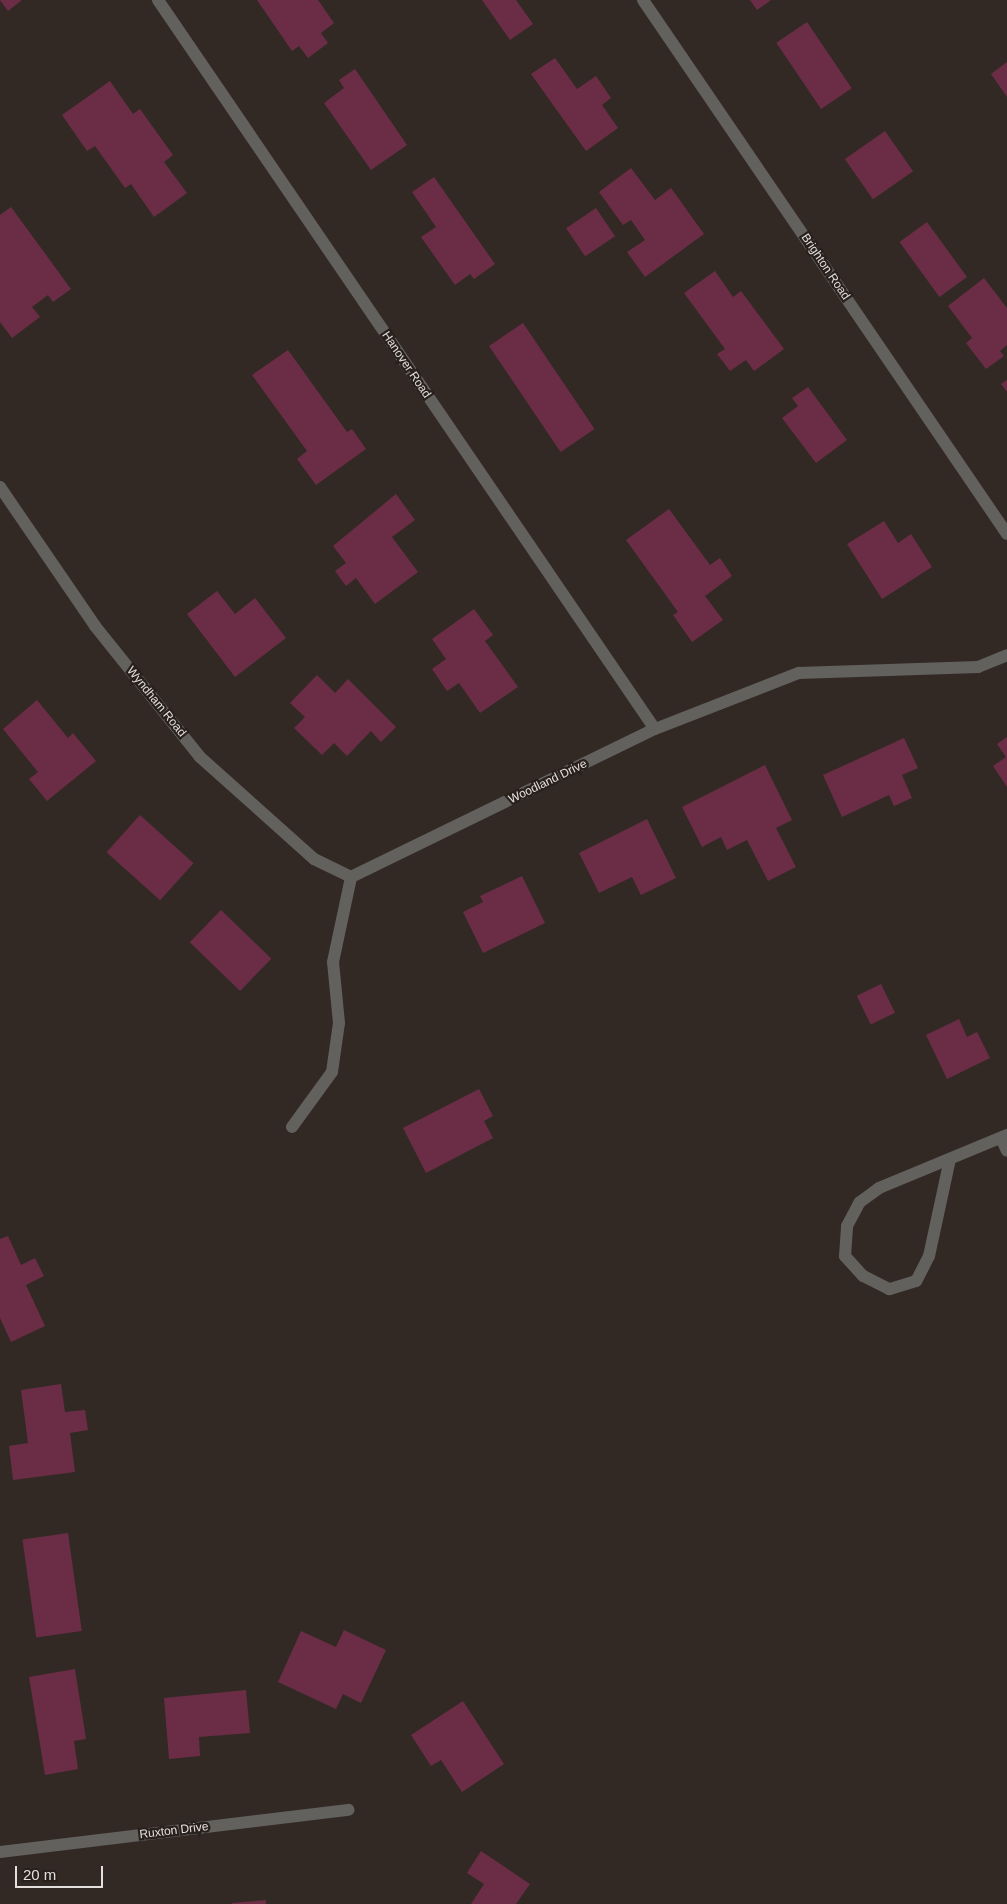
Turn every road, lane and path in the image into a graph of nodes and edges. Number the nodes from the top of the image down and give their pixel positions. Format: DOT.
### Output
graph roads {
  1 [pos="158,0"];
  2 [pos="643,0"];
  3 [pos="0,487"];
  4 [pos="1007,534"];
  5 [pos="1007,655"];
  6 [pos="655,730"];
  7 [pos="351,877"];
  8 [pos="292,1127"];
  9 [pos="1004,1137"];
  10 [pos="1007,1151"];
  11 [pos="950,1159"];
  12 [pos="348,1810"];
  13 [pos="0,1852"];
  1 -- 6 [label="street, Hanover Road"];
  2 -- 4 [label="street, Brighton Road"];
  3 -- 7 [label="street, Wyndham Road"];
  5 -- 6 [label="street, Woodland Drive"];
  6 -- 7 [label="street, Woodland Drive"];
  7 -- 8 [label="street"];
  9 -- 10 [label="street"];
  9 -- 11 [label="street"];
  11 -- 11 [label="street"];
  12 -- 13 [label="street, Ruxton Drive"];
}
